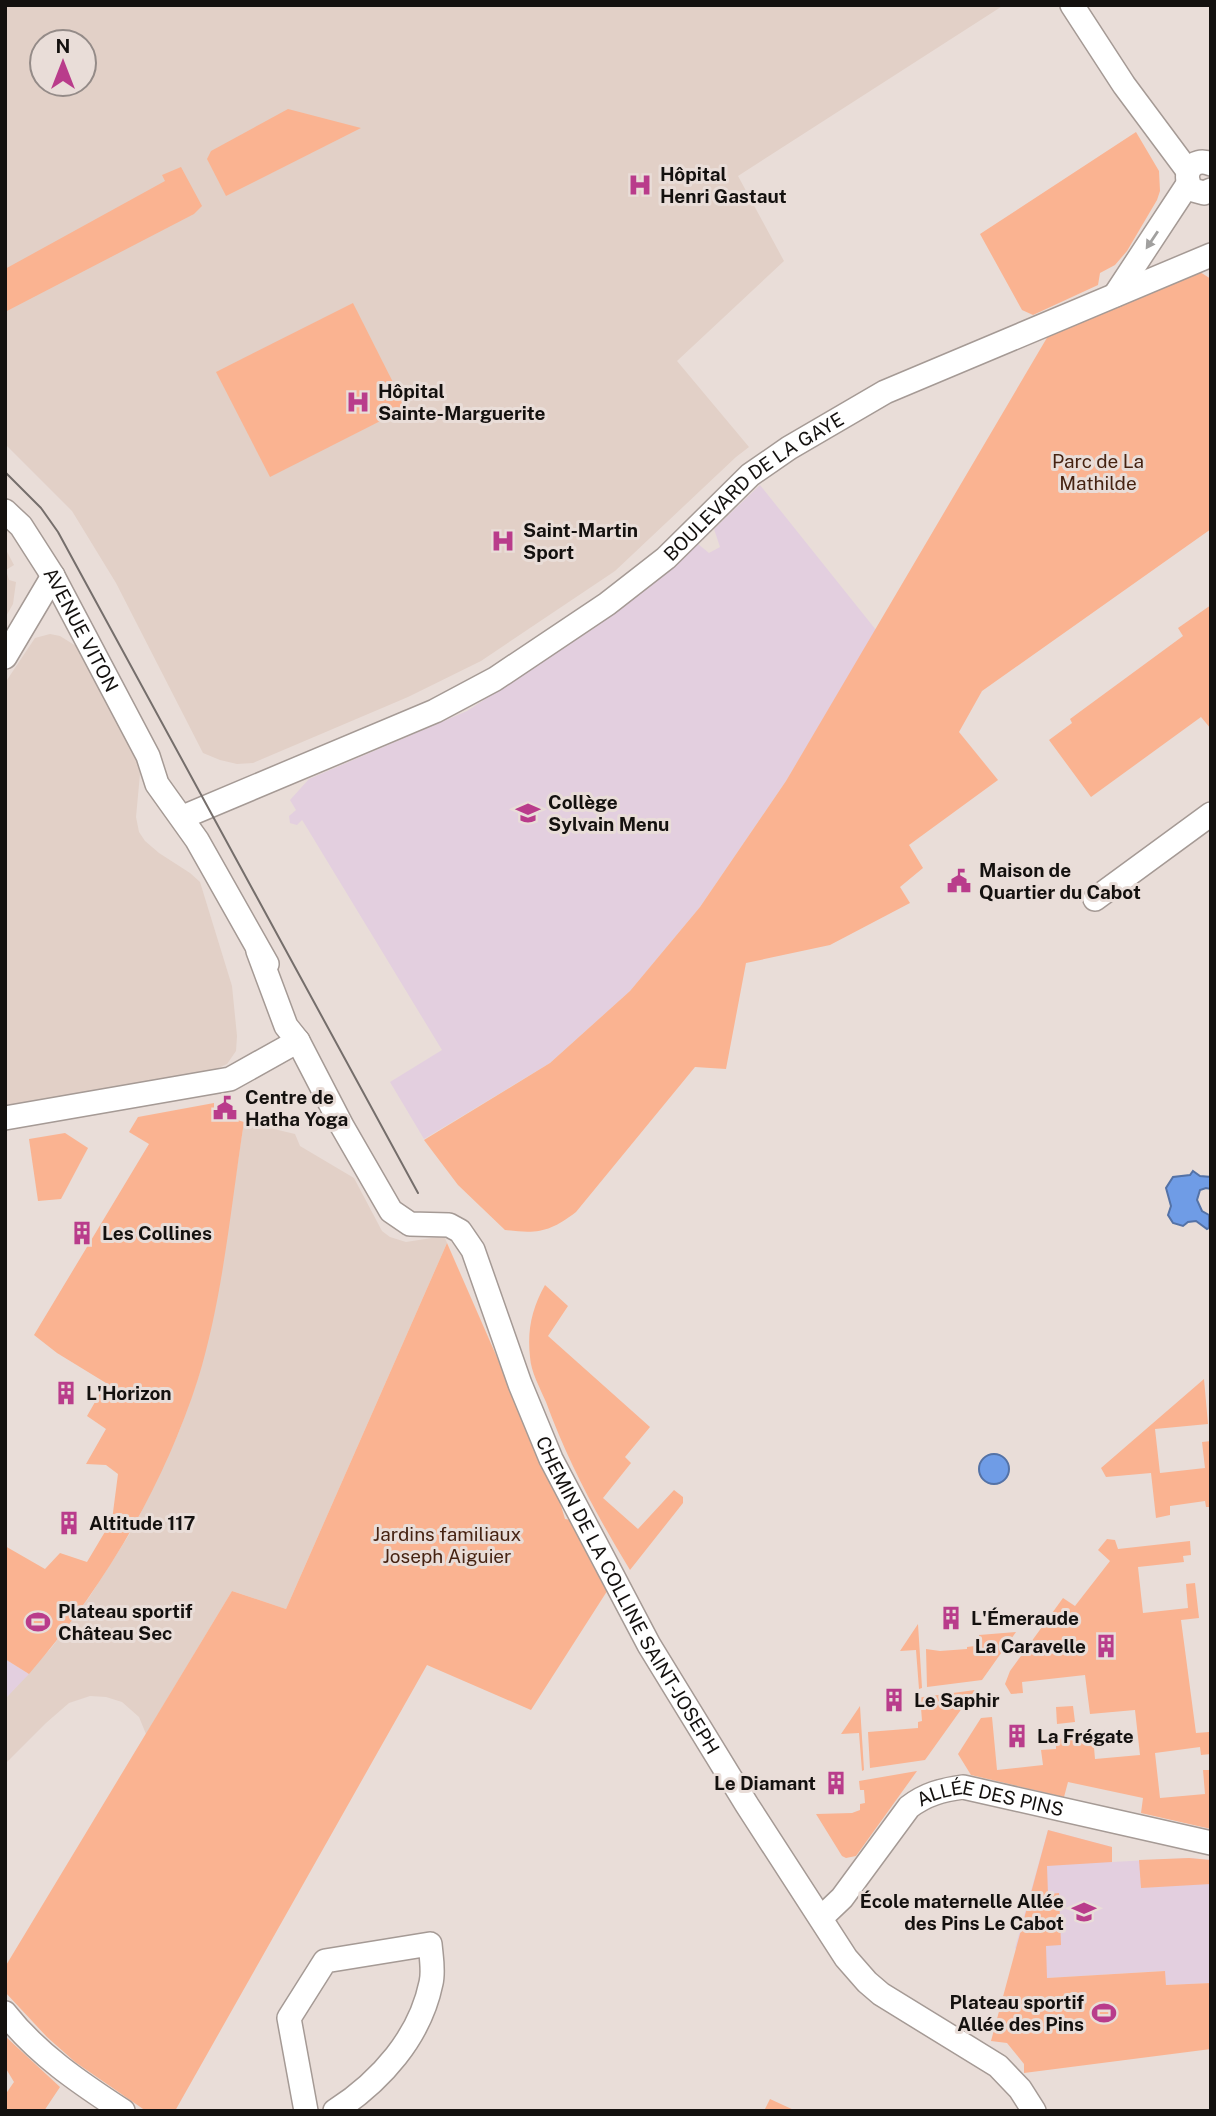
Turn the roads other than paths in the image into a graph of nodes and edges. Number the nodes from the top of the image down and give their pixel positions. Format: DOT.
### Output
graph roads {
  1 [pos="1072,5"];
  2 [pos="1203,177"];
  3 [pos="1211,255"];
  4 [pos="1115,295"];
  5 [pos="5,511"];
  6 [pos="53,576"];
  7 [pos="5,657"];
  8 [pos="1211,814"];
  9 [pos="183,817"];
  10 [pos="1095,899"];
  11 [pos="258,951"];
  12 [pos="299,1041"];
  13 [pos="5,1118"];
  14 [pos="1211,1843"];
  15 [pos="821,1918"];
  16 [pos="5,2013"];
  17 [pos="123,2111"];
  18 [pos="306,2111"];
  19 [pos="335,2111"];
  20 [pos="1034,2111"];
  1 -- 2 [label="street"];
  2 -- 4 [label="street, one-way"];
  3 -- 4 [label="street, BOULEVARD DE LA GAYE"];
  4 -- 9 [label="street, BOULEVARD DE LA GAYE"];
  5 -- 6 [label="street, AVENUE VITON"];
  6 -- 7 [label="street"];
  6 -- 9 [label="street, AVENUE VITON"];
  8 -- 10 [label="street"];
  9 -- 11 [label="street, AVENUE VITON"];
  11 -- 12 [label="street, CHEMIN DE LA COLLINE SAINT-JOSEPH"];
  12 -- 13 [label="street"];
  12 -- 15 [label="street, CHEMIN DE LA COLLINE SAINT-JOSEPH"];
  14 -- 15 [label="street, ALLÉE DES PINS"];
  15 -- 20 [label="street, CHEMIN DE LA COLLINE SAINT-JOSEPH"];
  16 -- 17 [label="street"];
  18 -- 19 [label="street"];
}
